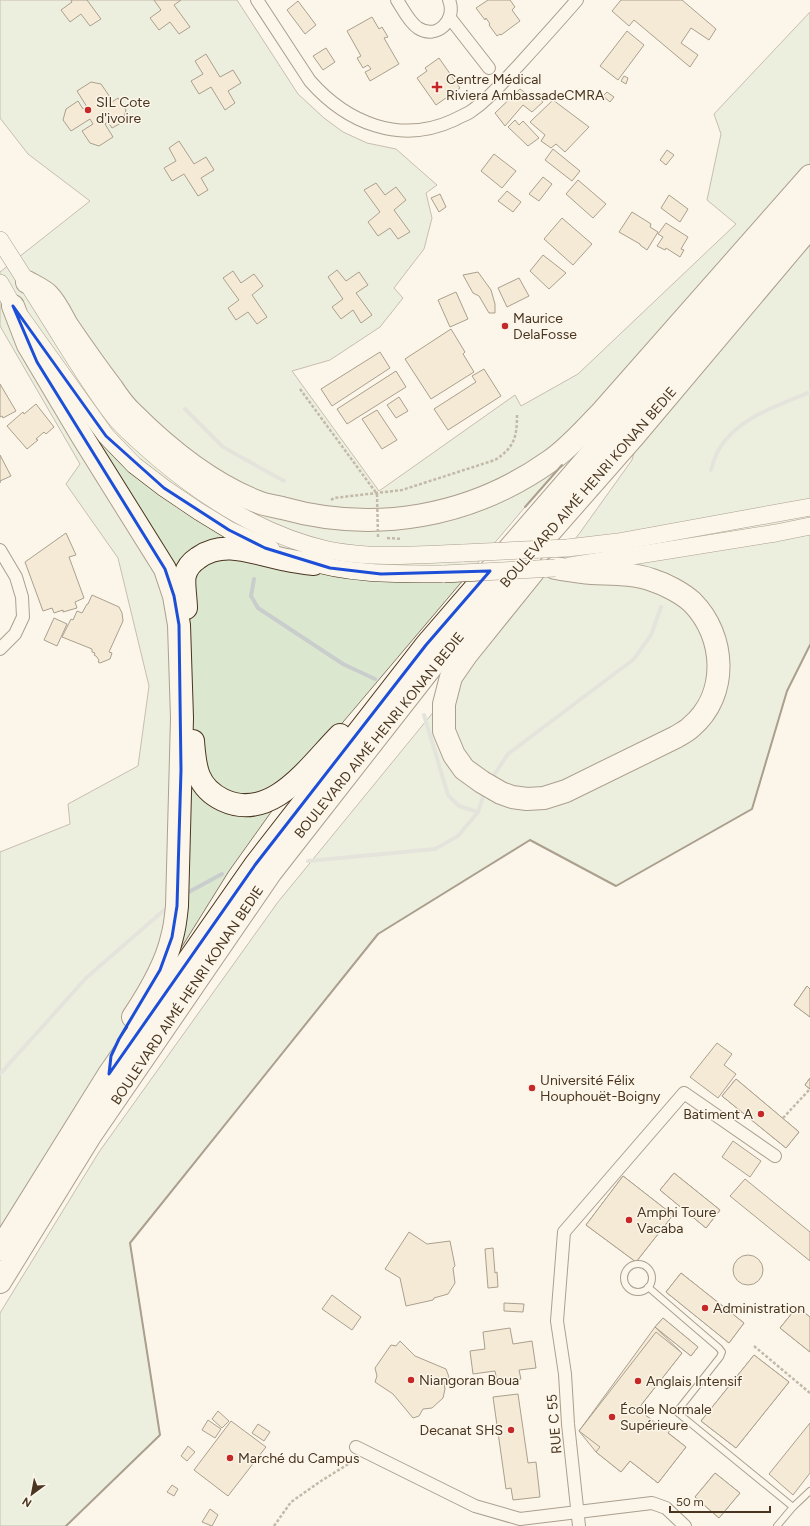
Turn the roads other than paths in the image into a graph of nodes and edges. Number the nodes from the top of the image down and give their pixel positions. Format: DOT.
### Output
graph roads {
  1 [pos="449,0"];
  2 [pos="578,0"];
  3 [pos="400,1"];
  4 [pos="263,2"];
  5 [pos="450,18"];
  6 [pos="489,68"];
  7 [pos="810,176"];
  8 [pos="810,201"];
  9 [pos="810,227"];
  10 [pos="0,240"];
  11 [pos="27,282"];
  12 [pos="0,283"];
  13 [pos="13,306"];
  14 [pos="634,436"];
  15 [pos="810,507"];
  16 [pos="810,526"];
  17 [pos="0,550"];
  18 [pos="314,564"];
  19 [pos="556,568"];
  20 [pos="426,644"];
  21 [pos="0,649"];
  22 [pos="263,868"];
  23 [pos="109,1074"];
  24 [pos="775,1156"];
  25 [pos="0,1249"];
  26 [pos="0,1282"];
  27 [pos="648,1287"];
  28 [pos="356,1447"];
  29 [pos="810,1491"];
  30 [pos="793,1507"];
  31 [pos="578,1513"];
  32 [pos="579,1526"];
  33 [pos="686,1526"];
  34 [pos="777,1526"];
  1 -- 5 [label="street"];
  2 -- 4 [label="street"];
  3 -- 5 [label="street"];
  5 -- 6 [label="street"];
  7 -- 11 [label="highway"];
  8 -- 20 [label="highway, BOULEVARD AIMÉ HENRI KONAN BEDIE"];
  9 -- 14 [label="highway, BOULEVARD AIMÉ HENRI KONAN BEDIE"];
  10 -- 11 [label="main road"];
  11 -- 15 [label="main road, bridge"];
  12 -- 13 [label="main road"];
  13 -- 18 [label="main road"];
  13 -- 23 [label="highway"];
  14 -- 19 [label="highway"];
  14 -- 22 [label="highway, BOULEVARD AIMÉ HENRI KONAN BEDIE"];
  16 -- 19 [label="main road"];
  17 -- 21 [label="street"];
  18 -- 19 [label="main road, bridge"];
  18 -- 20 [label="highway"];
  20 -- 22 [label="highway, BOULEVARD AIMÉ HENRI KONAN BEDIE"];
  22 -- 23 [label="highway, BOULEVARD AIMÉ HENRI KONAN BEDIE"];
  22 -- 26 [label="highway, BOULEVARD AIMÉ HENRI KONAN BEDIE"];
  23 -- 25 [label="highway, BOULEVARD AIMÉ HENRI KONAN BEDIE"];
  24 -- 31 [label="street, RUE C 55"];
  27 -- 27 [label="lane"];
  27 -- 30 [label="lane"];
  28 -- 31 [label="street"];
  29 -- 30 [label="lane"];
  30 -- 34 [label="lane"];
  31 -- 32 [label="street, RUE C 55"];
  31 -- 33 [label="street"];
}
